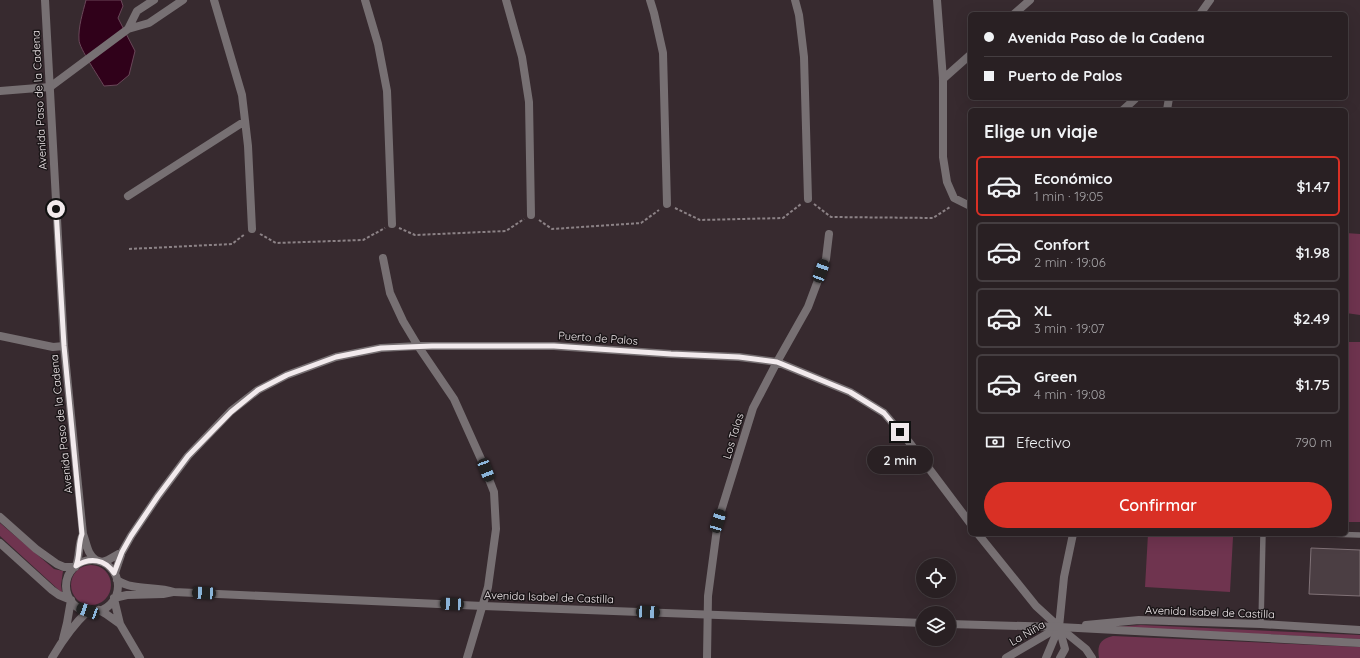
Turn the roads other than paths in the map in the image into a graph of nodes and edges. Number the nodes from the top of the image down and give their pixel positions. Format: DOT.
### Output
graph roads {
  1 [pos="45,0"];
  2 [pos="154,0"];
  3 [pos="183,0"];
  4 [pos="214,0"];
  5 [pos="365,0"];
  6 [pos="506,0"];
  7 [pos="650,0"];
  8 [pos="795,0"];
  9 [pos="937,0"];
  10 [pos="1030,0"];
  11 [pos="1210,0"];
  12 [pos="1016,12"];
  13 [pos="1201,12"];
  14 [pos="127,30"];
  15 [pos="968,57"];
  16 [pos="943,79"];
  17 [pos="50,87"];
  18 [pos="0,90"];
  19 [pos="1134,100"];
  20 [pos="1125,108"];
  21 [pos="245,121"];
  22 [pos="128,196"];
  23 [pos="808,199"];
  24 [pos="667,204"];
  25 [pos="968,205"];
  26 [pos="531,215"];
  27 [pos="392,224"];
  28 [pos="252,229"];
  29 [pos="829,234"];
  30 [pos="383,258"];
  31 [pos="0,336"];
  32 [pos="64,346"];
  33 [pos="418,346"];
  34 [pos="777,362"];
  35 [pos="0,517"];
  36 [pos="968,520"];
  37 [pos="82,534"];
  38 [pos="1348,535"];
  39 [pos="1360,535"];
  40 [pos="980,536"];
  41 [pos="1073,536"];
  42 [pos="1263,536"];
  43 [pos="0,543"];
  44 [pos="122,552"];
  45 [pos="99,561"];
  46 [pos="75,566"];
  47 [pos="116,576"];
  48 [pos="174,592"];
  49 [pos="114,599"];
  50 [pos="71,600"];
  51 [pos="483,606"];
  52 [pos="99,610"];
  53 [pos="88,611"];
  54 [pos="707,614"];
  55 [pos="916,623"];
  56 [pos="120,624"];
  57 [pos="956,624"];
  58 [pos="1261,624"];
  59 [pos="1059,627"];
  60 [pos="1360,630"];
  61 [pos="63,640"];
  62 [pos="1360,643"];
  63 [pos="52,658"];
  64 [pos="140,658"];
  65 [pos="467,658"];
  66 [pos="707,658"];
  67 [pos="1006,658"];
  68 [pos="1046,658"];
  69 [pos="1060,658"];
  70 [pos="1092,658"];
  1 -- 17 [label="street, Avenida Paso de la Cadena"];
  2 -- 14 [label="street"];
  3 -- 14 [label="street"];
  4 -- 21 [label="street"];
  5 -- 27 [label="street"];
  6 -- 26 [label="street"];
  7 -- 24 [label="street"];
  8 -- 23 [label="street"];
  9 -- 16 [label="street"];
  10 -- 12 [label="street"];
  11 -- 13 [label="street"];
  14 -- 17 [label="street"];
  15 -- 16 [label="street"];
  16 -- 25 [label="street"];
  17 -- 18 [label="street"];
  17 -- 32 [label="street, Avenida Paso de la Cadena"];
  19 -- 20 [label="street"];
  21 -- 22 [label="street"];
  21 -- 28 [label="street"];
  29 -- 34 [label="street, Los Talas"];
  30 -- 33 [label="street"];
  31 -- 32 [label="street"];
  32 -- 37 [label="street, Avenida Paso de la Cadena"];
  33 -- 34 [label="street, Puerto de Palos"];
  33 -- 44 [label="street, Puerto de Palos"];
  33 -- 51 [label="street"];
  34 -- 36 [label="street, Puerto de Palos"];
  34 -- 54 [label="street, Los Talas"];
  35 -- 46 [label="street"];
  37 -- 45 [label="street, Avenida Paso de la Cadena"];
  37 -- 46 [label="street, Avenida Paso de la Cadena"];
  38 -- 39 [label="lane"];
  40 -- 59 [label="street"];
  41 -- 59 [label="street"];
  42 -- 58 [label="lane"];
  43 -- 50 [label="street"];
  44 -- 45 [label="street"];
  44 -- 47 [label="street, Puerto de Palos"];
  45 -- 46 [label="street"];
  45 -- 47 [label="street"];
  46 -- 50 [label="street"];
  47 -- 48 [label="street"];
  47 -- 49 [label="street"];
  48 -- 49 [label="street"];
  48 -- 51 [label="street, Avenida Isabel de Castilla"];
  49 -- 52 [label="street"];
  49 -- 56 [label="street"];
  50 -- 53 [label="street"];
  50 -- 61 [label="street"];
  51 -- 54 [label="street, Avenida Isabel de Castilla"];
  51 -- 65 [label="street"];
  52 -- 53 [label="street"];
  52 -- 56 [label="street"];
  53 -- 61 [label="street"];
  54 -- 55 [label="street, Avenida Isabel de Castilla"];
  54 -- 66 [label="street, Los Talas"];
  56 -- 64 [label="street"];
  57 -- 59 [label="street, Avenida Isabel de Castilla"];
  58 -- 59 [label="street, Avenida Isabel de Castilla"];
  58 -- 60 [label="street, Avenida Isabel de Castilla"];
  59 -- 62 [label="street, Avenida Isabel de Castilla"];
  59 -- 67 [label="street, La Niña"];
  59 -- 68 [label="street"];
  59 -- 69 [label="street"];
  59 -- 70 [label="street"];
  61 -- 63 [label="street"];
}
